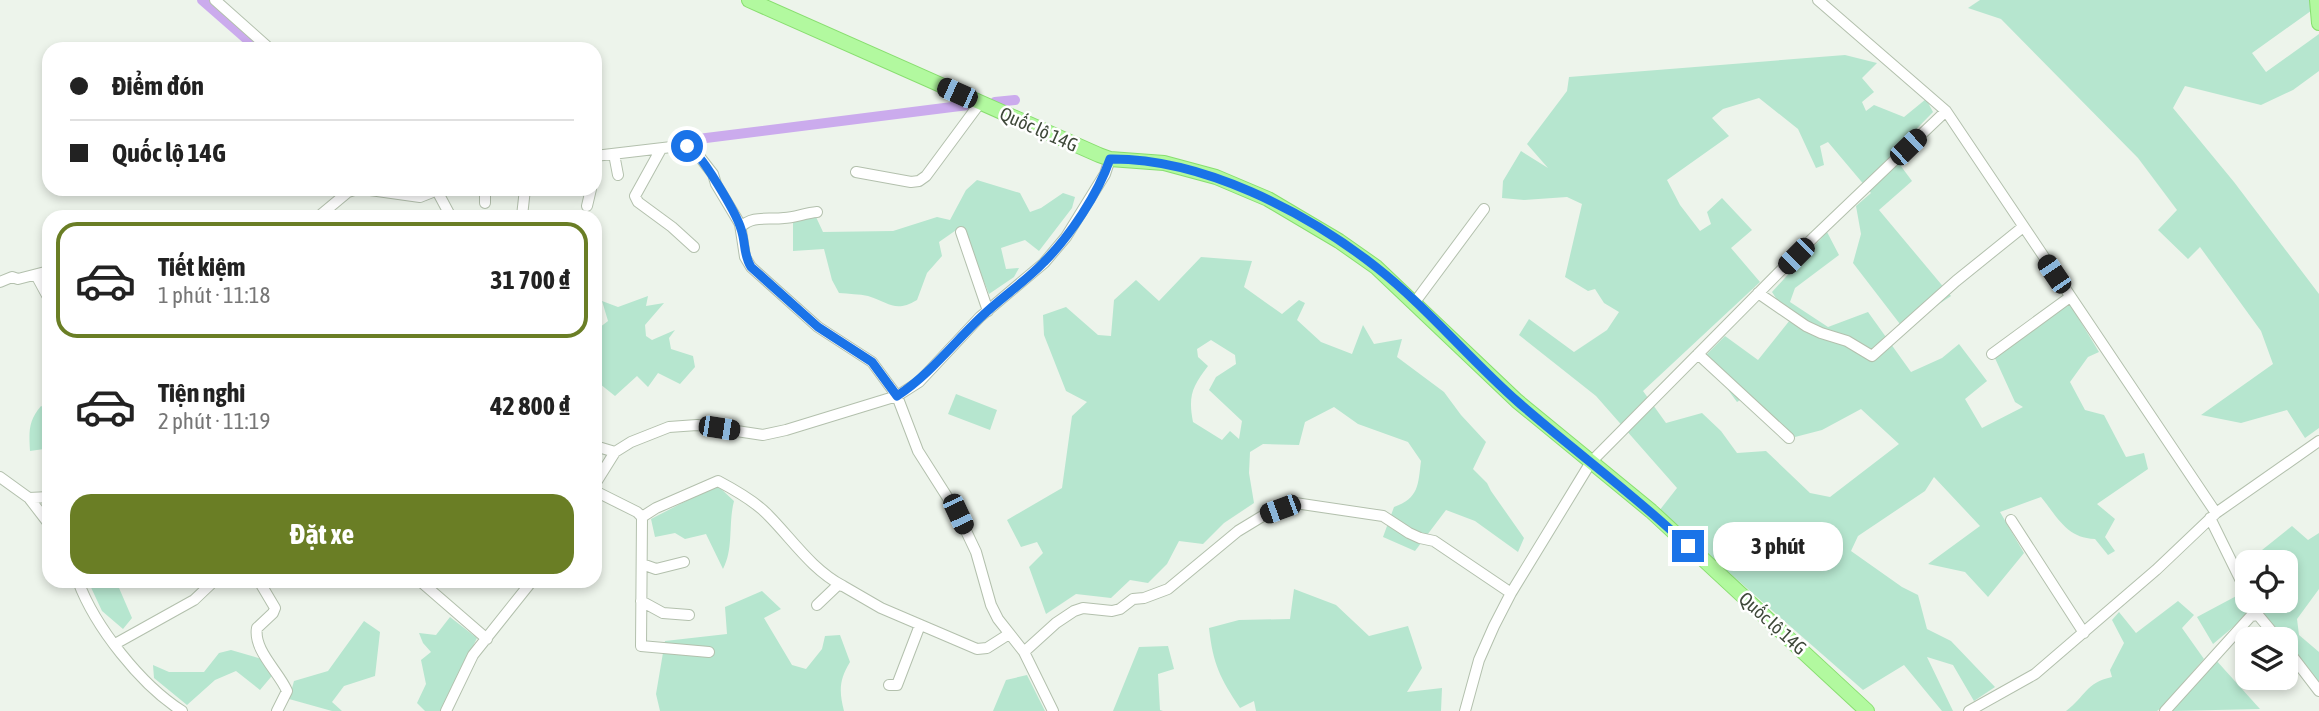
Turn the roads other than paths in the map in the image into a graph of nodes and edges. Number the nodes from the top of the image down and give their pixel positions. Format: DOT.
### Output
graph roads {
  1 [pos="215,0"];
  2 [pos="749,0"];
  3 [pos="1818,0"];
  4 [pos="2317,0"];
  5 [pos="2319,23"];
  6 [pos="262,42"];
  7 [pos="980,103"];
  8 [pos="1946,111"];
  9 [pos="661,149"];
  10 [pos="614,154"];
  11 [pos="602,155"];
  12 [pos="1110,159"];
  13 [pos="856,172"];
  14 [pos="618,175"];
  15 [pos="343,196"];
  16 [pos="485,196"];
  17 [pos="589,196"];
  18 [pos="485,203"];
  19 [pos="587,206"];
  20 [pos="1484,209"];
  21 [pos="326,210"];
  22 [pos="817,212"];
  23 [pos="741,227"];
  24 [pos="2023,227"];
  25 [pos="961,232"];
  26 [pos="694,247"];
  27 [pos="42,273"];
  28 [pos="36,275"];
  29 [pos="0,282"];
  30 [pos="42,286"];
  31 [pos="1758,293"];
  32 [pos="2070,297"];
  33 [pos="1415,302"];
  34 [pos="988,311"];
  35 [pos="1698,354"];
  36 [pos="1992,354"];
  37 [pos="897,396"];
  38 [pos="1789,438"];
  39 [pos="2319,441"];
  40 [pos="602,448"];
  41 [pos="615,452"];
  42 [pos="1591,462"];
  43 [pos="602,473"];
  44 [pos="0,477"];
  45 [pos="602,494"];
  46 [pos="29,498"];
  47 [pos="42,498"];
  48 [pos="42,515"];
  49 [pos="2213,515"];
  50 [pos="642,517"];
  51 [pos="2011,520"];
  52 [pos="684,562"];
  53 [pos="642,564"];
  54 [pos="2235,565"];
  55 [pos="843,586"];
  56 [pos="81,588"];
  57 [pos="207,588"];
  58 [pos="262,588"];
  59 [pos="428,588"];
  60 [pos="526,588"];
  61 [pos="1511,593"];
  62 [pos="641,601"];
  63 [pos="817,605"];
  64 [pos="689,615"];
  65 [pos="2254,615"];
  66 [pos="920,625"];
  67 [pos="2268,627"];
  68 [pos="2084,633"];
  69 [pos="1009,634"];
  70 [pos="486,639"];
  71 [pos="116,644"];
  72 [pos="709,652"];
  73 [pos="1024,652"];
  74 [pos="2298,664"];
  75 [pos="889,685"];
  76 [pos="2319,691"];
  77 [pos="182,711"];
  78 [pos="277,711"];
  79 [pos="446,711"];
  80 [pos="1053,711"];
  81 [pos="1465,711"];
  82 [pos="1867,711"];
  83 [pos="1969,711"];
  84 [pos="2165,711"];
  1 -- 6 [label="street"];
  2 -- 7 [label="main road, Quốc lộ 14G"];
  3 -- 8 [label="street"];
  4 -- 5 [label="main road"];
  7 -- 12 [label="main road, Quốc lộ 14G"];
  7 -- 13 [label="street"];
  8 -- 24 [label="street"];
  8 -- 31 [label="street"];
  9 -- 10 [label="street"];
  9 -- 23 [label="street"];
  9 -- 26 [label="street"];
  10 -- 11 [label="street"];
  10 -- 14 [label="street"];
  12 -- 33 [label="main road, Quốc lộ 14G"];
  12 -- 34 [label="street"];
  15 -- 21 [label="street"];
  16 -- 18 [label="street"];
  17 -- 19 [label="street"];
  20 -- 33 [label="street"];
  22 -- 23 [label="street"];
  23 -- 37 [label="street"];
  24 -- 31 [label="street"];
  24 -- 32 [label="street"];
  25 -- 34 [label="street"];
  27 -- 28 [label="street"];
  28 -- 29 [label="street"];
  28 -- 30 [label="street"];
  31 -- 35 [label="street"];
  32 -- 36 [label="street"];
  32 -- 49 [label="street"];
  33 -- 42 [label="main road, Quốc lộ 14G"];
  34 -- 37 [label="street"];
  35 -- 38 [label="street"];
  35 -- 42 [label="street"];
  37 -- 41 [label="street"];
  37 -- 69 [label="street"];
  39 -- 49 [label="street"];
  40 -- 41 [label="street"];
  41 -- 43 [label="street"];
  42 -- 61 [label="street"];
  42 -- 82 [label="main road, Quốc lộ 14G"];
  44 -- 46 [label="street"];
  45 -- 50 [label="street"];
  46 -- 47 [label="street"];
  46 -- 48 [label="street"];
  49 -- 54 [label="street"];
  49 -- 68 [label="street"];
  50 -- 53 [label="street"];
  50 -- 55 [label="street"];
  51 -- 68 [label="street"];
  52 -- 53 [label="street"];
  53 -- 62 [label="street"];
  55 -- 63 [label="street"];
  55 -- 66 [label="street"];
  56 -- 71 [label="street"];
  57 -- 71 [label="street"];
  58 -- 78 [label="street"];
  59 -- 70 [label="street"];
  60 -- 70 [label="street"];
  61 -- 73 [label="street"];
  61 -- 81 [label="street"];
  62 -- 64 [label="street"];
  62 -- 72 [label="street"];
  65 -- 67 [label="street"];
  65 -- 84 [label="street"];
  66 -- 69 [label="street"];
  66 -- 75 [label="street"];
  68 -- 83 [label="street"];
  69 -- 73 [label="street"];
  70 -- 79 [label="street"];
  71 -- 77 [label="street"];
  73 -- 80 [label="street"];
  74 -- 76 [label="street"];
}
